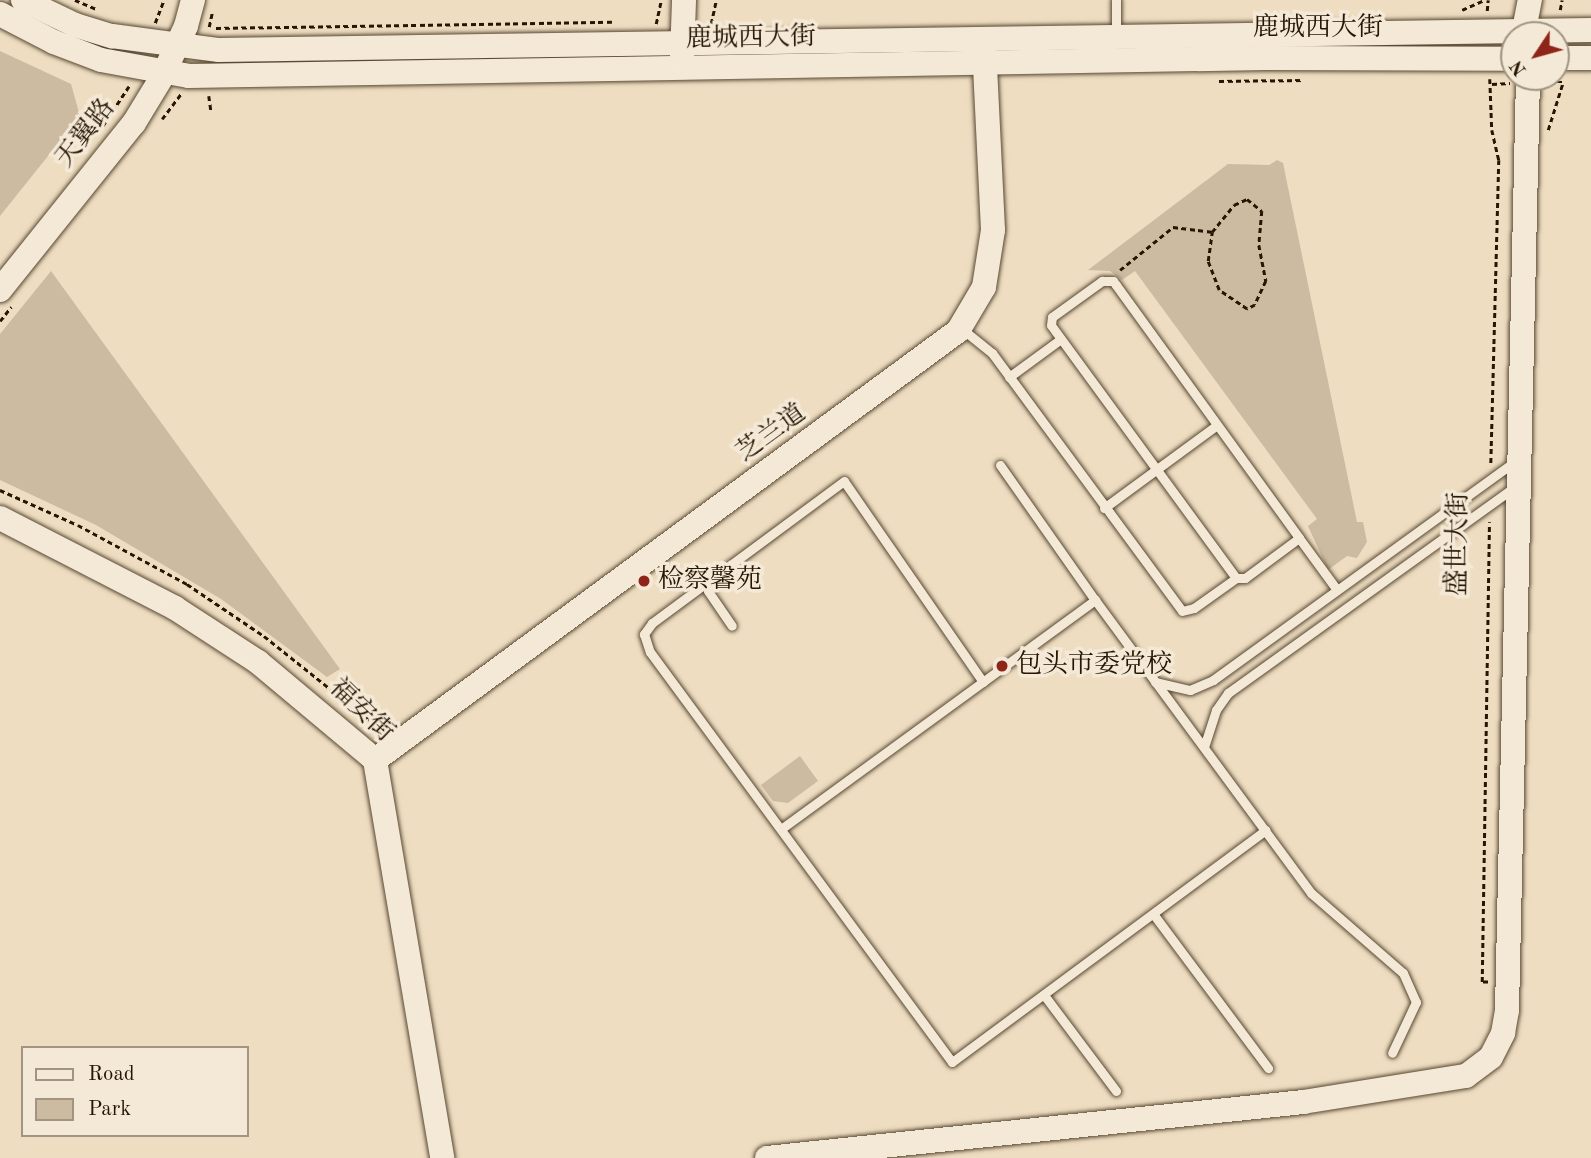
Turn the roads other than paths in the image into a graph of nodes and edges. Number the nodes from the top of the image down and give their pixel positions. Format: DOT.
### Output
graph roads {
  1 [pos="23,0"];
  2 [pos="193,0"];
  3 [pos="1116,0"];
  4 [pos="1530,0"];
  5 [pos="0,14"];
  6 [pos="1526,21"];
  7 [pos="683,22"];
  8 [pos="1591,30"];
  9 [pos="1570,31"];
  10 [pos="1500,33"];
  11 [pos="181,36"];
  12 [pos="1116,37"];
  13 [pos="984,38"];
  14 [pos="1570,58"];
  15 [pos="1591,58"];
  16 [pos="1500,59"];
  17 [pos="984,66"];
  18 [pos="682,70"];
  19 [pos="164,74"];
  20 [pos="1528,91"];
  21 [pos="0,290"];
  22 [pos="961,328"];
  23 [pos="1061,339"];
  24 [pos="1009,377"];
  25 [pos="1217,425"];
  26 [pos="1521,456"];
  27 [pos="1000,466"];
  28 [pos="1156,470"];
  29 [pos="1521,482"];
  30 [pos="1104,508"];
  31 [pos="0,518"];
  32 [pos="1299,538"];
  33 [pos="712,578"];
  34 [pos="1236,578"];
  35 [pos="1337,590"];
  36 [pos="1095,600"];
  37 [pos="732,626"];
  38 [pos="983,682"];
  39 [pos="1156,682"];
  40 [pos="1204,747"];
  41 [pos="375,760"];
  42 [pos="780,829"];
  43 [pos="1265,830"];
  44 [pos="1154,915"];
  45 [pos="1044,995"];
  46 [pos="1392,1053"];
  47 [pos="1268,1068"];
  48 [pos="1115,1091"];
  49 [pos="442,1158"];
  50 [pos="767,1158"];
  1 -- 11 [label="street, 鹿城西大街"];
  2 -- 11 [label="street, 天翼路"];
  3 -- 12 [label="lane"];
  4 -- 6 [label="street"];
  5 -- 19 [label="street, 鹿城西大街"];
  7 -- 11 [label="street, 鹿城西大街"];
  7 -- 13 [label="street, 鹿城西大街"];
  7 -- 18 [label="street"];
  8 -- 9 [label="street, 鹿城西大街"];
  10 -- 12 [label="street, 鹿城西大街"];
  11 -- 19 [label="street, 天翼路"];
  12 -- 13 [label="street, 鹿城西大街"];
  13 -- 17 [label="street, 芝兰道"];
  14 -- 15 [label="street"];
  16 -- 17 [label="street, 鹿城西大街"];
  17 -- 18 [label="street, 鹿城西大街"];
  17 -- 22 [label="street, 芝兰道"];
  18 -- 19 [label="street, 鹿城西大街"];
  19 -- 21 [label="street, 天翼路"];
  20 -- 26 [label="street"];
  22 -- 24 [label="lane"];
  22 -- 41 [label="street, 芝兰道"];
  23 -- 24 [label="lane"];
  23 -- 25 [label="lane"];
  23 -- 28 [label="lane"];
  24 -- 30 [label="lane"];
  25 -- 28 [label="lane"];
  25 -- 32 [label="lane"];
  26 -- 29 [label="street"];
  26 -- 35 [label="lane"];
  27 -- 36 [label="lane"];
  28 -- 30 [label="lane"];
  28 -- 34 [label="lane"];
  29 -- 40 [label="lane"];
  29 -- 50 [label="street"];
  30 -- 34 [label="lane"];
  31 -- 41 [label="street, 福安街"];
  32 -- 34 [label="lane"];
  32 -- 35 [label="lane"];
  33 -- 37 [label="lane"];
  33 -- 38 [label="lane"];
  33 -- 42 [label="lane"];
  35 -- 39 [label="lane"];
  36 -- 38 [label="lane"];
  36 -- 39 [label="lane"];
  38 -- 42 [label="lane"];
  39 -- 40 [label="lane"];
  40 -- 43 [label="lane"];
  41 -- 49 [label="street, 福安街"];
  42 -- 45 [label="lane"];
  43 -- 44 [label="lane"];
  43 -- 46 [label="lane"];
  44 -- 45 [label="lane"];
  44 -- 47 [label="lane"];
  45 -- 48 [label="lane"];
}
